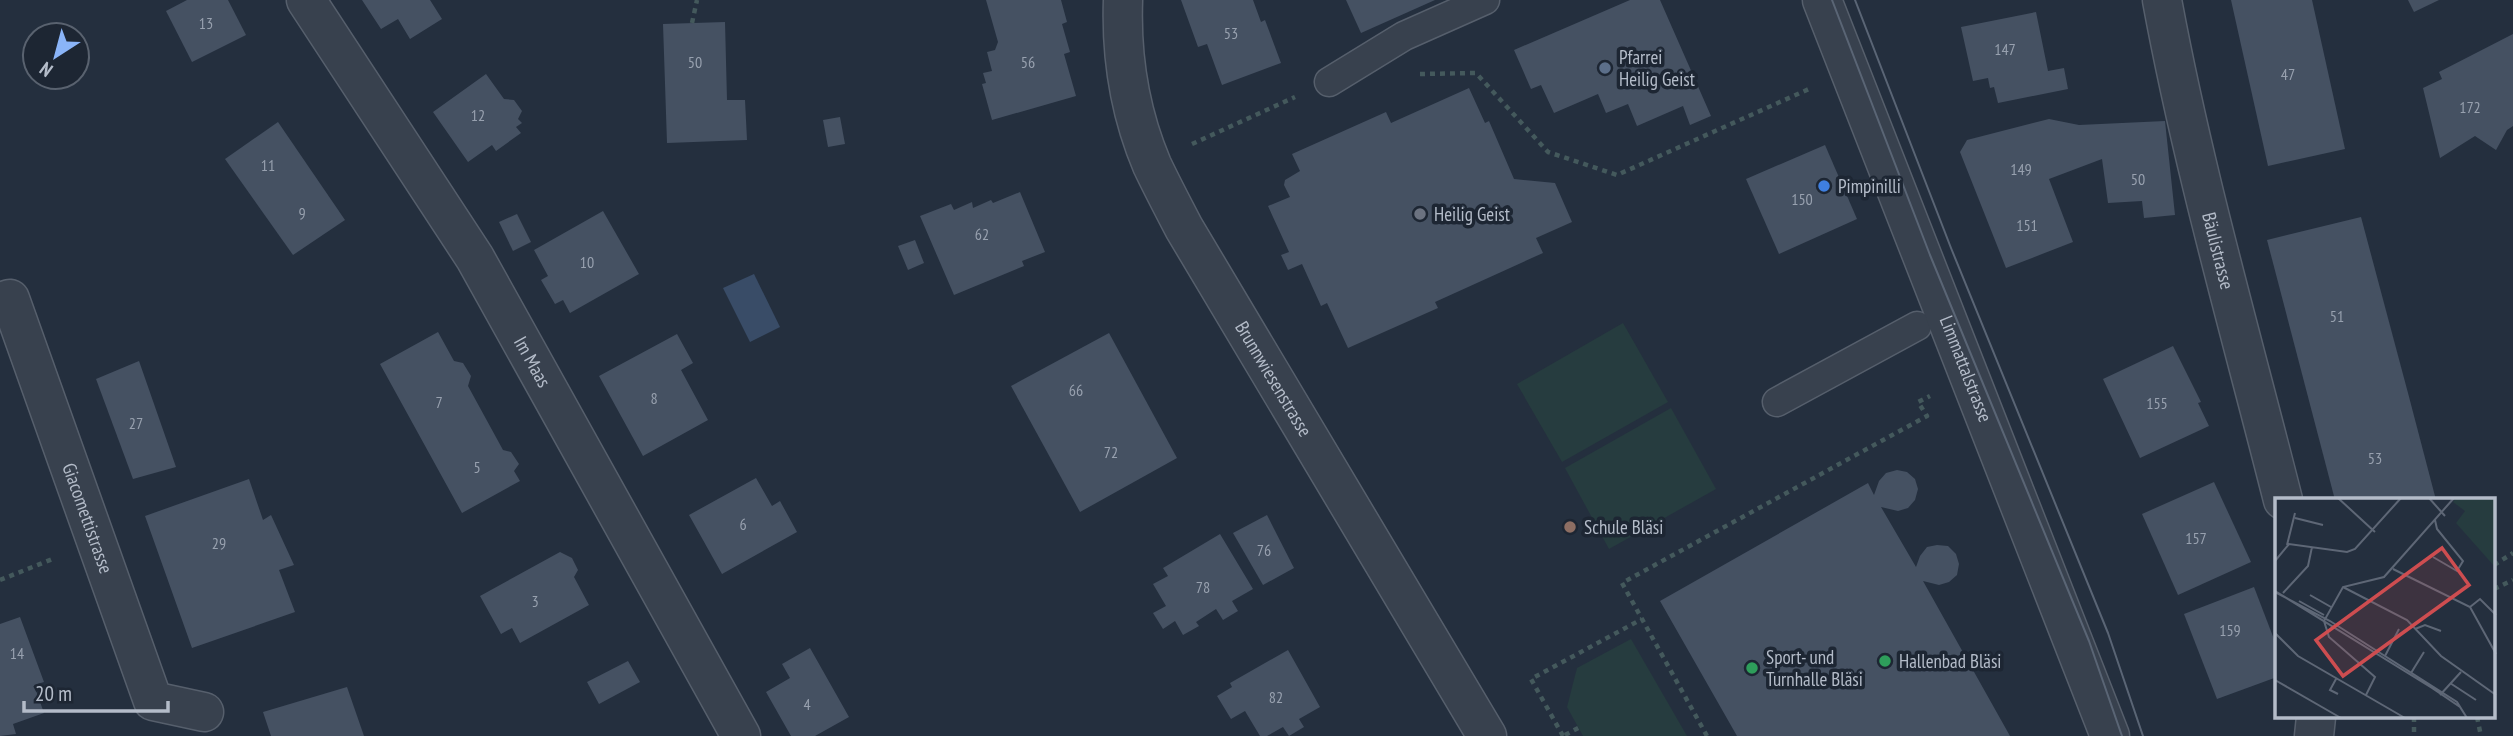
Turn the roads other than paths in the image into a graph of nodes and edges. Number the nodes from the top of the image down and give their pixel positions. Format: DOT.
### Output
graph roads {
  1 [pos="306,0"];
  2 [pos="1123,0"];
  3 [pos="1485,0"];
  4 [pos="1822,0"];
  5 [pos="2161,0"];
  6 [pos="1329,82"];
  7 [pos="0,302"];
  8 [pos="1917,326"];
  9 [pos="1777,402"];
  10 [pos="2282,498"];
  11 [pos="204,712"];
  12 [pos="2316,718"];
  13 [pos="741,736"];
  14 [pos="1487,736"];
  15 [pos="2110,736"];
  16 [pos="2314,736"];
  1 -- 13 [label="street, Im Maas"];
  2 -- 14 [label="street, Brunnwiesenstrasse"];
  3 -- 6 [label="lane"];
  4 -- 15 [label="street, Limmattalstrasse"];
  5 -- 10 [label="street, Bäulistrasse"];
  7 -- 11 [label="street, Giacomettistrasse"];
  8 -- 9 [label="lane"];
  12 -- 16 [label="street"];
}
